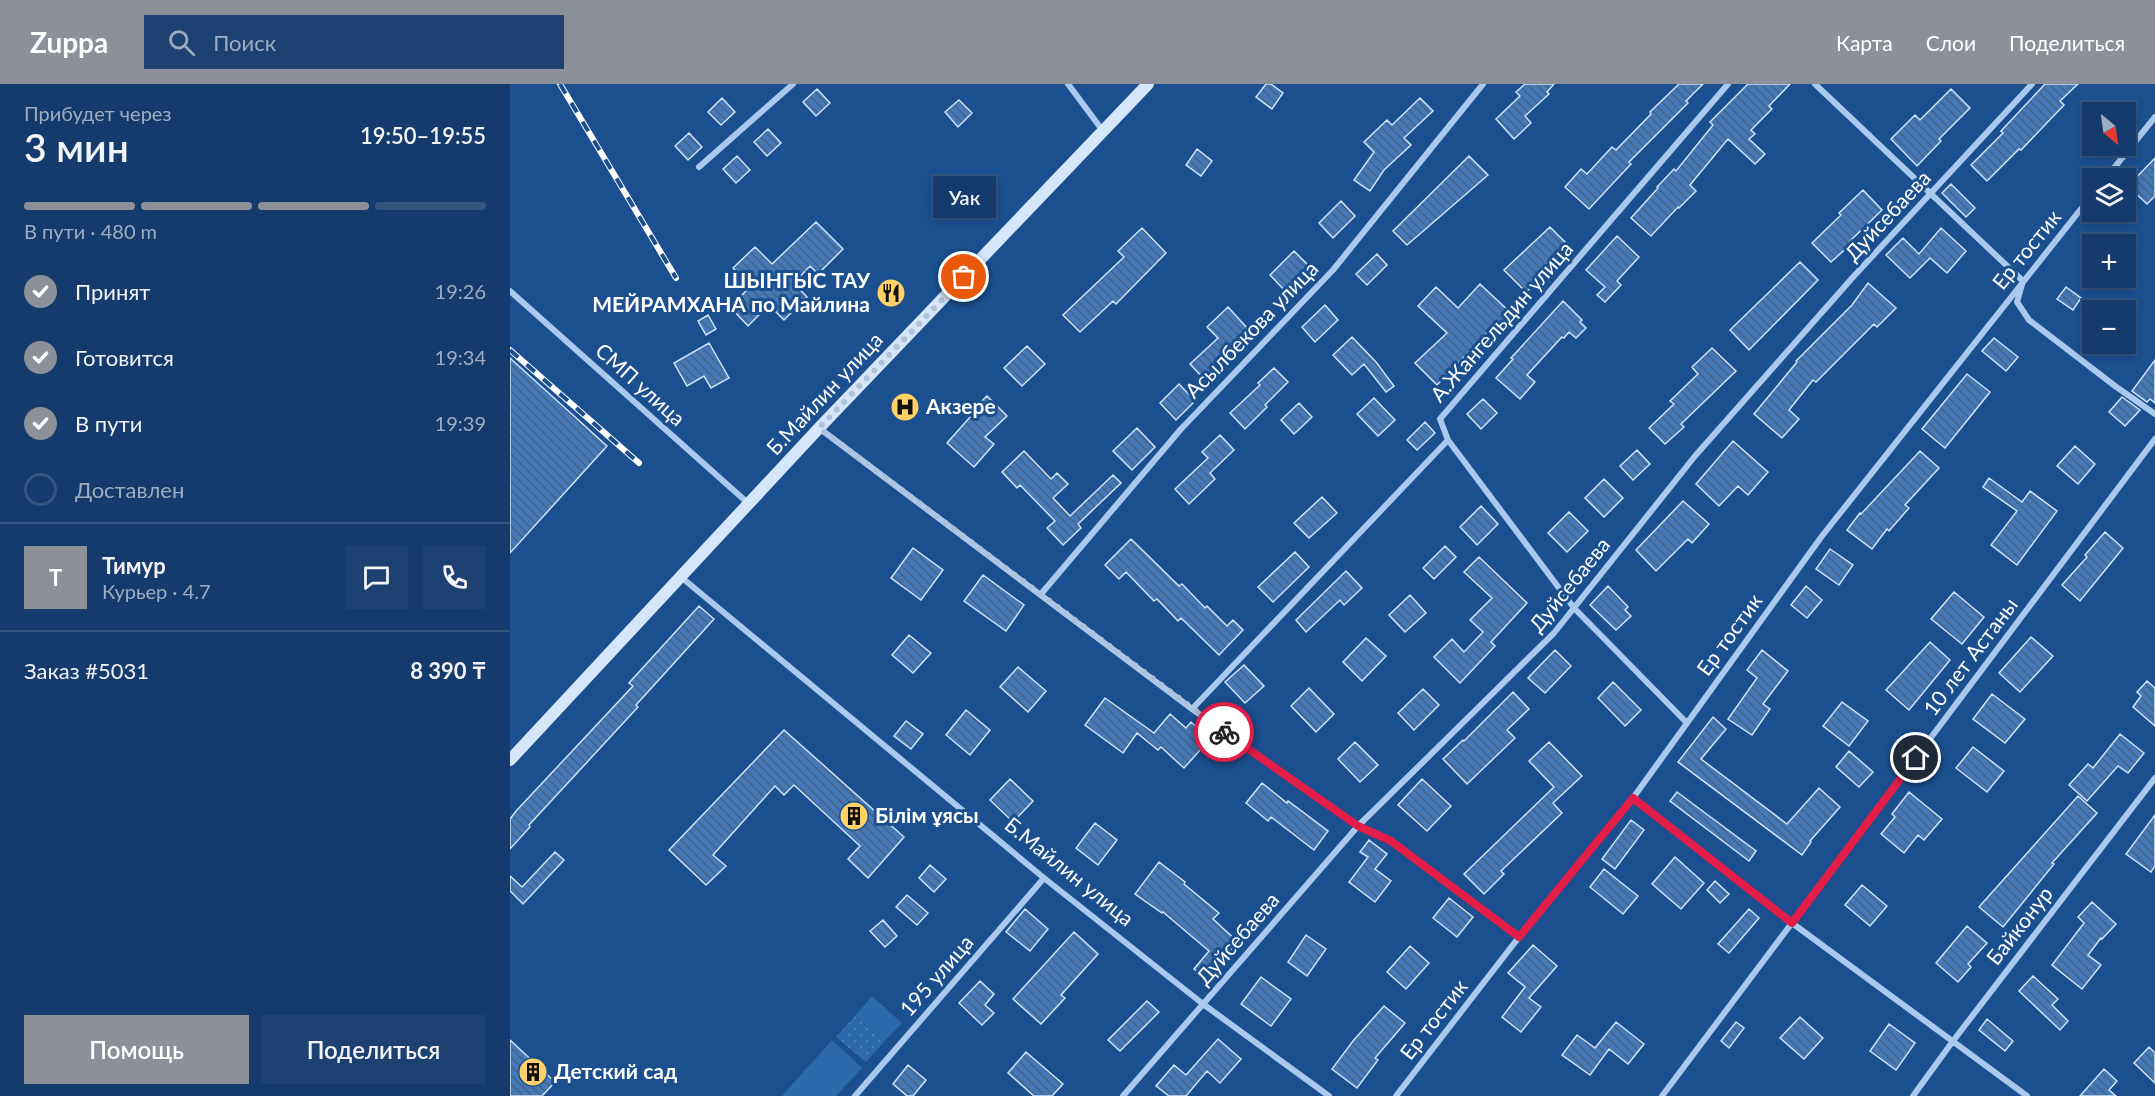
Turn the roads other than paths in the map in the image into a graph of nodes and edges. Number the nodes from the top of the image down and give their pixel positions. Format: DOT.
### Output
graph roads {
  1 [pos="793,84"];
  2 [pos="1068,84"];
  3 [pos="1148,84"];
  4 [pos="1483,84"];
  5 [pos="1728,84"];
  6 [pos="1815,84"];
  7 [pos="2031,84"];
  8 [pos="2155,117"];
  9 [pos="1103,131"];
  10 [pos="699,167"];
  11 [pos="2114,168"];
  12 [pos="1931,194"];
  13 [pos="2082,207"];
  14 [pos="2023,281"];
  15 [pos="510,291"];
  16 [pos="2155,414"];
  17 [pos="819,428"];
  18 [pos="2155,439"];
  19 [pos="1448,440"];
  20 [pos="748,504"];
  21 [pos="680,577"];
  22 [pos="1041,594"];
  23 [pos="1574,608"];
  24 [pos="1192,709"];
  25 [pos="1687,723"];
  26 [pos="510,760"];
  27 [pos="2155,778"];
  28 [pos="1633,798"];
  29 [pos="1358,826"];
  30 [pos="1044,878"];
  31 [pos="1792,923"];
  32 [pos="1519,937"];
  33 [pos="1203,1004"];
  34 [pos="1953,1041"];
  35 [pos="855,1096"];
  36 [pos="1123,1096"];
  37 [pos="1329,1096"];
  38 [pos="1396,1096"];
  39 [pos="1662,1096"];
  40 [pos="1913,1096"];
  41 [pos="2027,1096"];
  1 -- 10 [label="street"];
  2 -- 9 [label="street"];
  3 -- 9 [label="street, Б.Майлин улица"];
  4 -- 22 [label="street, Асылбекова улица"];
  5 -- 19 [label="street, А.Жангельдин улица"];
  6 -- 12 [label="street"];
  7 -- 12 [label="street, Дуйсебаева"];
  8 -- 11 [label="street"];
  9 -- 17 [label="street, Б.Майлин улица"];
  12 -- 14 [label="street"];
  12 -- 23 [label="street, Дуйсебаева"];
  13 -- 14 [label="street, Ер тостик"];
  14 -- 16 [label="street"];
  14 -- 25 [label="street, Ер тостик"];
  15 -- 20 [label="street, СМП улица"];
  17 -- 20 [label="street, Б.Майлин улица"];
  17 -- 22 [label="street"];
  18 -- 31 [label="street, 10 лет Астаны"];
  19 -- 23 [label="street"];
  19 -- 24 [label="street"];
  20 -- 21 [label="street, Б.Майлин улица"];
  21 -- 26 [label="street, Б.Майлин улица"];
  21 -- 30 [label="street, Б.Майлин улица"];
  22 -- 24 [label="street"];
  23 -- 25 [label="street"];
  23 -- 29 [label="street, Дуйсебаева"];
  24 -- 29 [label="street"];
  25 -- 28 [label="street, Ер тостик"];
  27 -- 34 [label="street, Байконур"];
  28 -- 31 [label="street"];
  28 -- 32 [label="street, Ер тостик"];
  29 -- 32 [label="street"];
  29 -- 33 [label="street, Дуйсебаева"];
  30 -- 33 [label="street, Б.Майлин улица"];
  30 -- 35 [label="street, 195 улица"];
  31 -- 34 [label="street"];
  31 -- 39 [label="street, 10 лет Астаны"];
  32 -- 38 [label="street, Ер тостик"];
  33 -- 36 [label="street, Дуйсебаева"];
  33 -- 37 [label="street, Б.Майлин улица"];
  34 -- 40 [label="street, Байконур"];
  34 -- 41 [label="street"];
}
